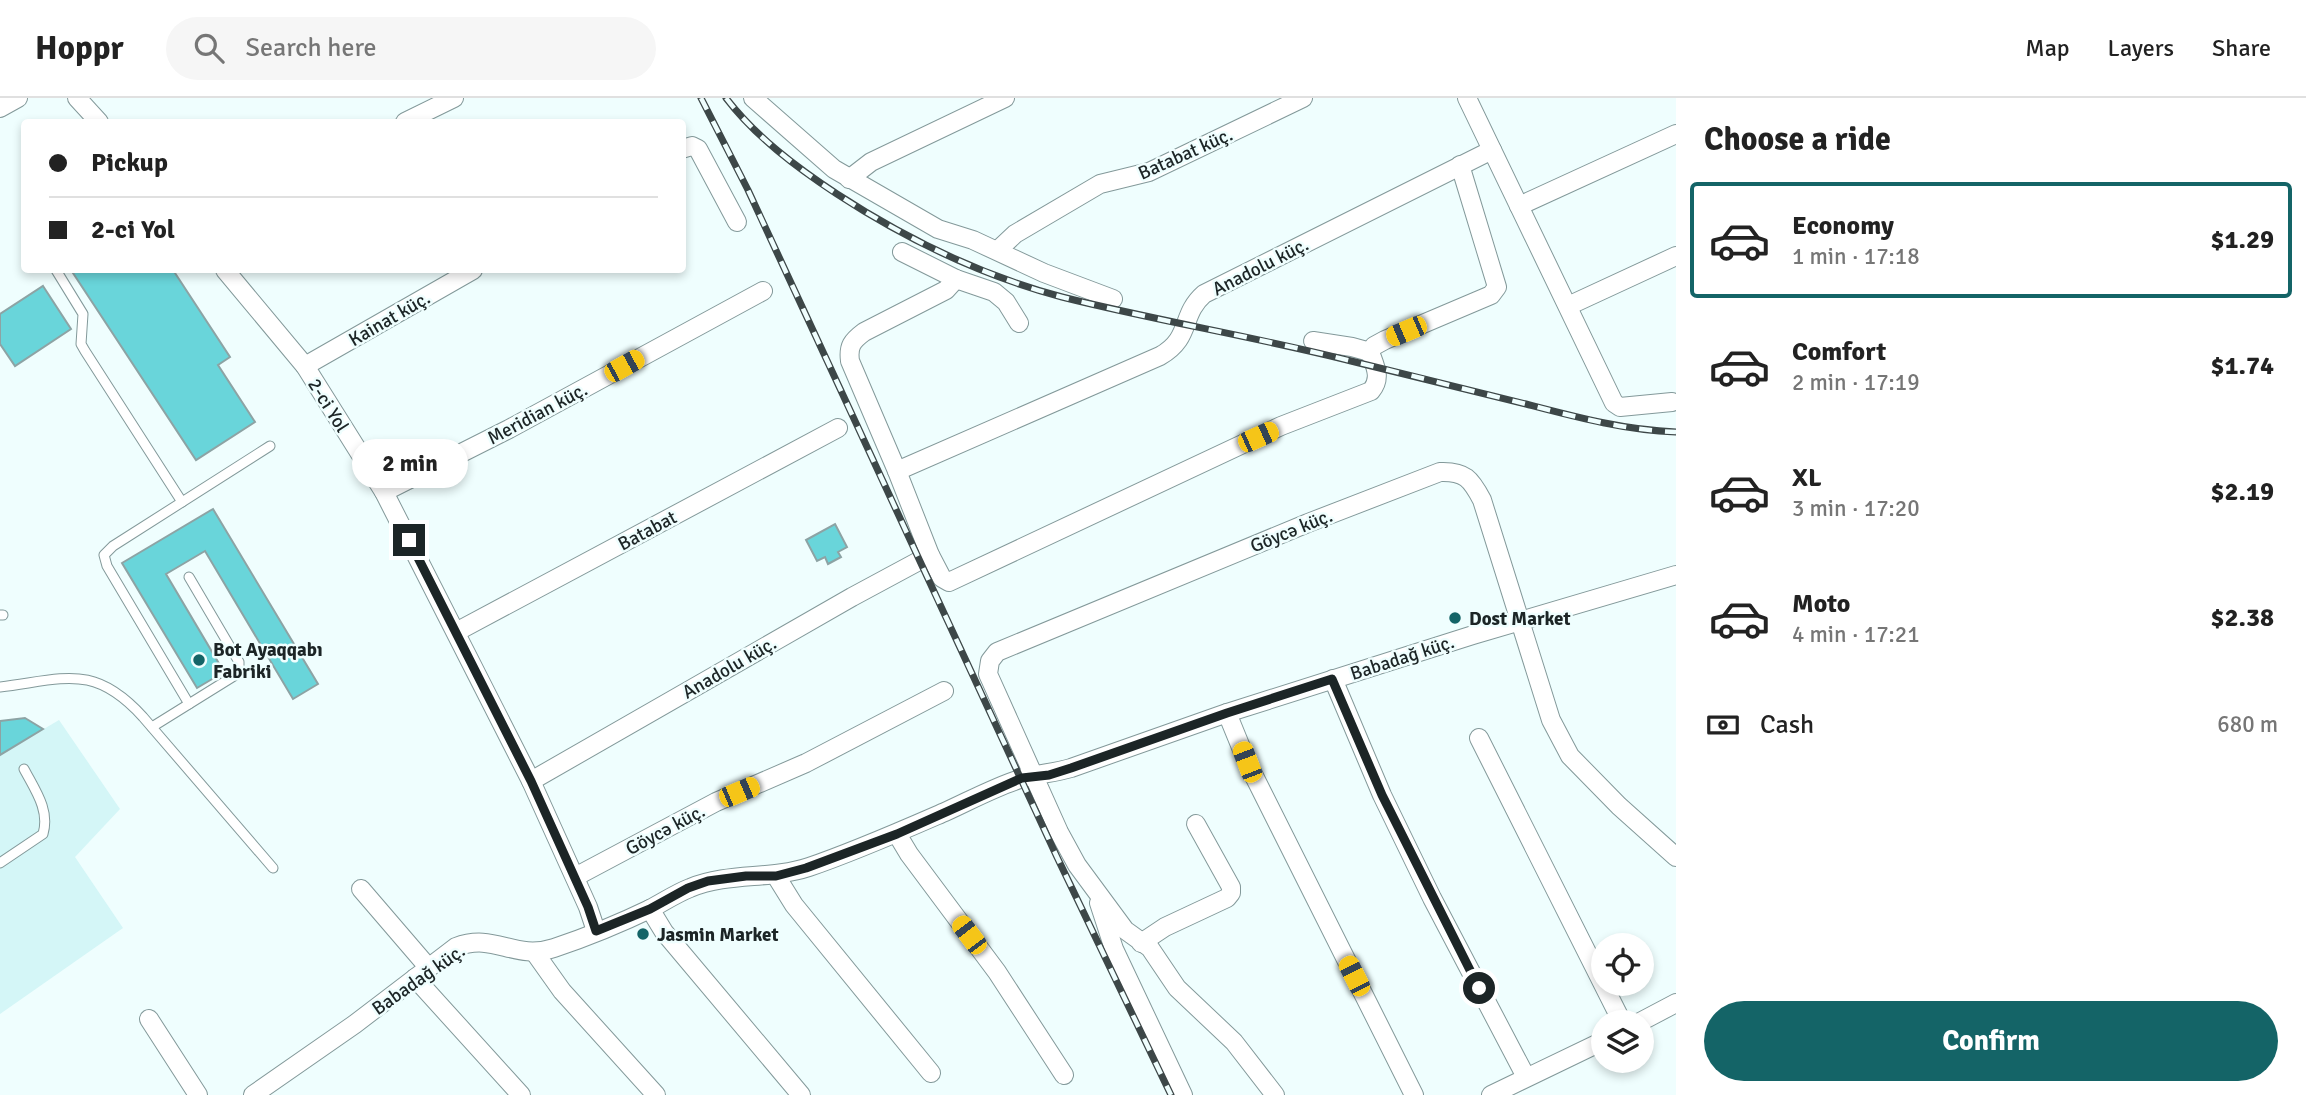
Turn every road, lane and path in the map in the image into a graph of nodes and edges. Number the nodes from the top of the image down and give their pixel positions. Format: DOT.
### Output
graph roads {
  1 [pos="18,98"];
  2 [pos="77,98"];
  3 [pos="454,98"];
  4 [pos="753,98"];
  5 [pos="1005,98"];
  6 [pos="1303,98"];
  7 [pos="1475,101"];
  8 [pos="0,108"];
  9 [pos="96,119"];
  10 [pos="411,119"];
  11 [pos="1676,134"];
  12 [pos="686,148"];
  13 [pos="1492,150"];
  14 [pos="1460,165"];
  15 [pos="849,178"];
  16 [pos="1519,206"];
  17 [pos="737,222"];
  18 [pos="998,250"];
  19 [pos="902,252"];
  20 [pos="1676,256"];
  21 [pos="58,273"];
  22 [pos="228,273"];
  23 [pos="468,273"];
  24 [pos="956,279"];
  25 [pos="763,291"];
  26 [pos="1113,299"];
  27 [pos="1568,306"];
  28 [pos="1019,323"];
  29 [pos="1313,341"];
  30 [pos="1370,352"];
  31 [pos="305,366"];
  32 [pos="1672,402"];
  33 [pos="838,428"];
  34 [pos="270,446"];
  35 [pos="897,471"];
  36 [pos="384,492"];
  37 [pos="182,502"];
  38 [pos="930,555"];
  39 [pos="189,577"];
  40 [pos="1676,577"];
  41 [pos="1520,620"];
  42 [pos="456,632"];
  43 [pos="1332,679"];
  44 [pos="0,687"];
  45 [pos="944,691"];
  46 [pos="190,704"];
  47 [pos="1227,713"];
  48 [pos="152,727"];
  49 [pos="1479,738"];
  50 [pos="24,769"];
  51 [pos="1034,777"];
  52 [pos="531,781"];
  53 [pos="1196,824"];
  54 [pos="897,834"];
  55 [pos="1676,857"];
  56 [pos="0,863"];
  57 [pos="273,868"];
  58 [pos="776,876"];
  59 [pos="575,877"];
  60 [pos="1093,887"];
  61 [pos="361,889"];
  62 [pos="650,909"];
  63 [pos="596,931"];
  64 [pos="1141,943"];
  65 [pos="536,953"];
  66 [pos="421,973"];
  67 [pos="1676,1003"];
  68 [pos="1616,1010"];
  69 [pos="1654,1015"];
  70 [pos="149,1020"];
  71 [pos="1591,1047"];
  72 [pos="931,1073"];
  73 [pos="1064,1075"];
  74 [pos="1527,1077"];
  75 [pos="198,1095"];
  76 [pos="253,1095"];
  77 [pos="521,1095"];
  78 [pos="656,1095"];
  79 [pos="801,1095"];
  80 [pos="1183,1095"];
  81 [pos="1275,1095"];
  82 [pos="1414,1095"];
  83 [pos="1491,1095"];
  1 -- 8 [label="street"];
  2 -- 9 [label="street"];
  3 -- 10 [label="street"];
  4 -- 15 [label="street"];
  5 -- 15 [label="street"];
  6 -- 18 [label="street, Batabat küç."];
  7 -- 13 [label="street"];
  11 -- 16 [label="street"];
  12 -- 17 [label="street"];
  13 -- 14 [label="street, Anadolu küç."];
  13 -- 16 [label="street"];
  14 -- 30 [label="street"];
  14 -- 35 [label="street, Anadolu küç."];
  15 -- 18 [label="street"];
  16 -- 27 [label="street"];
  18 -- 26 [label="street"];
  19 -- 24 [label="street"];
  20 -- 27 [label="street"];
  21 -- 37 [label="lane"];
  22 -- 31 [label="street, 2-ci Yol"];
  23 -- 31 [label="street, Kainat küç."];
  24 -- 28 [label="street"];
  24 -- 35 [label="street"];
  25 -- 36 [label="street, Meridian küç."];
  27 -- 32 [label="street"];
  29 -- 30 [label="street"];
  30 -- 38 [label="street"];
  31 -- 36 [label="street, 2-ci Yol"];
  33 -- 42 [label="street, Batabat"];
  34 -- 37 [label="lane"];
  35 -- 38 [label="street"];
  36 -- 42 [label="street, 2-ci Yol"];
  37 -- 46 [label="lane"];
  38 -- 52 [label="street, Anadolu küç."];
  39 -- 46 [label="lane"];
  40 -- 41 [label="street, Babadağ küç."];
  41 -- 43 [label="street, Babadağ küç."];
  41 -- 51 [label="street, Göycə küç."];
  41 -- 55 [label="street, Göycə küç."];
  42 -- 52 [label="street, 2-ci Yol"];
  43 -- 47 [label="street, Babadağ küç."];
  43 -- 74 [label="street"];
  44 -- 48 [label="lane"];
  45 -- 59 [label="street, Göycə küç."];
  46 -- 48 [label="lane"];
  47 -- 51 [label="street, Babadağ küç."];
  47 -- 82 [label="street"];
  48 -- 57 [label="lane"];
  49 -- 68 [label="street"];
  50 -- 56 [label="lane"];
  51 -- 54 [label="street, Babadağ küç."];
  51 -- 60 [label="street"];
  52 -- 59 [label="street, 2-ci Yol"];
  53 -- 64 [label="street"];
  54 -- 58 [label="street, Babadağ küç."];
  54 -- 73 [label="street"];
  58 -- 62 [label="street, Babadağ küç."];
  58 -- 72 [label="street"];
  59 -- 63 [label="street, 2-ci Yol"];
  60 -- 64 [label="street"];
  60 -- 80 [label="street"];
  61 -- 66 [label="street"];
  62 -- 63 [label="street, Babadağ küç."];
  62 -- 79 [label="street"];
  63 -- 65 [label="street, Babadağ küç."];
  64 -- 81 [label="street"];
  65 -- 66 [label="street, Babadağ küç."];
  65 -- 78 [label="street"];
  66 -- 76 [label="street, Babadağ küç."];
  66 -- 77 [label="street"];
  67 -- 69 [label="street"];
  70 -- 75 [label="street"];
  71 -- 74 [label="street"];
  74 -- 83 [label="street"];
}
